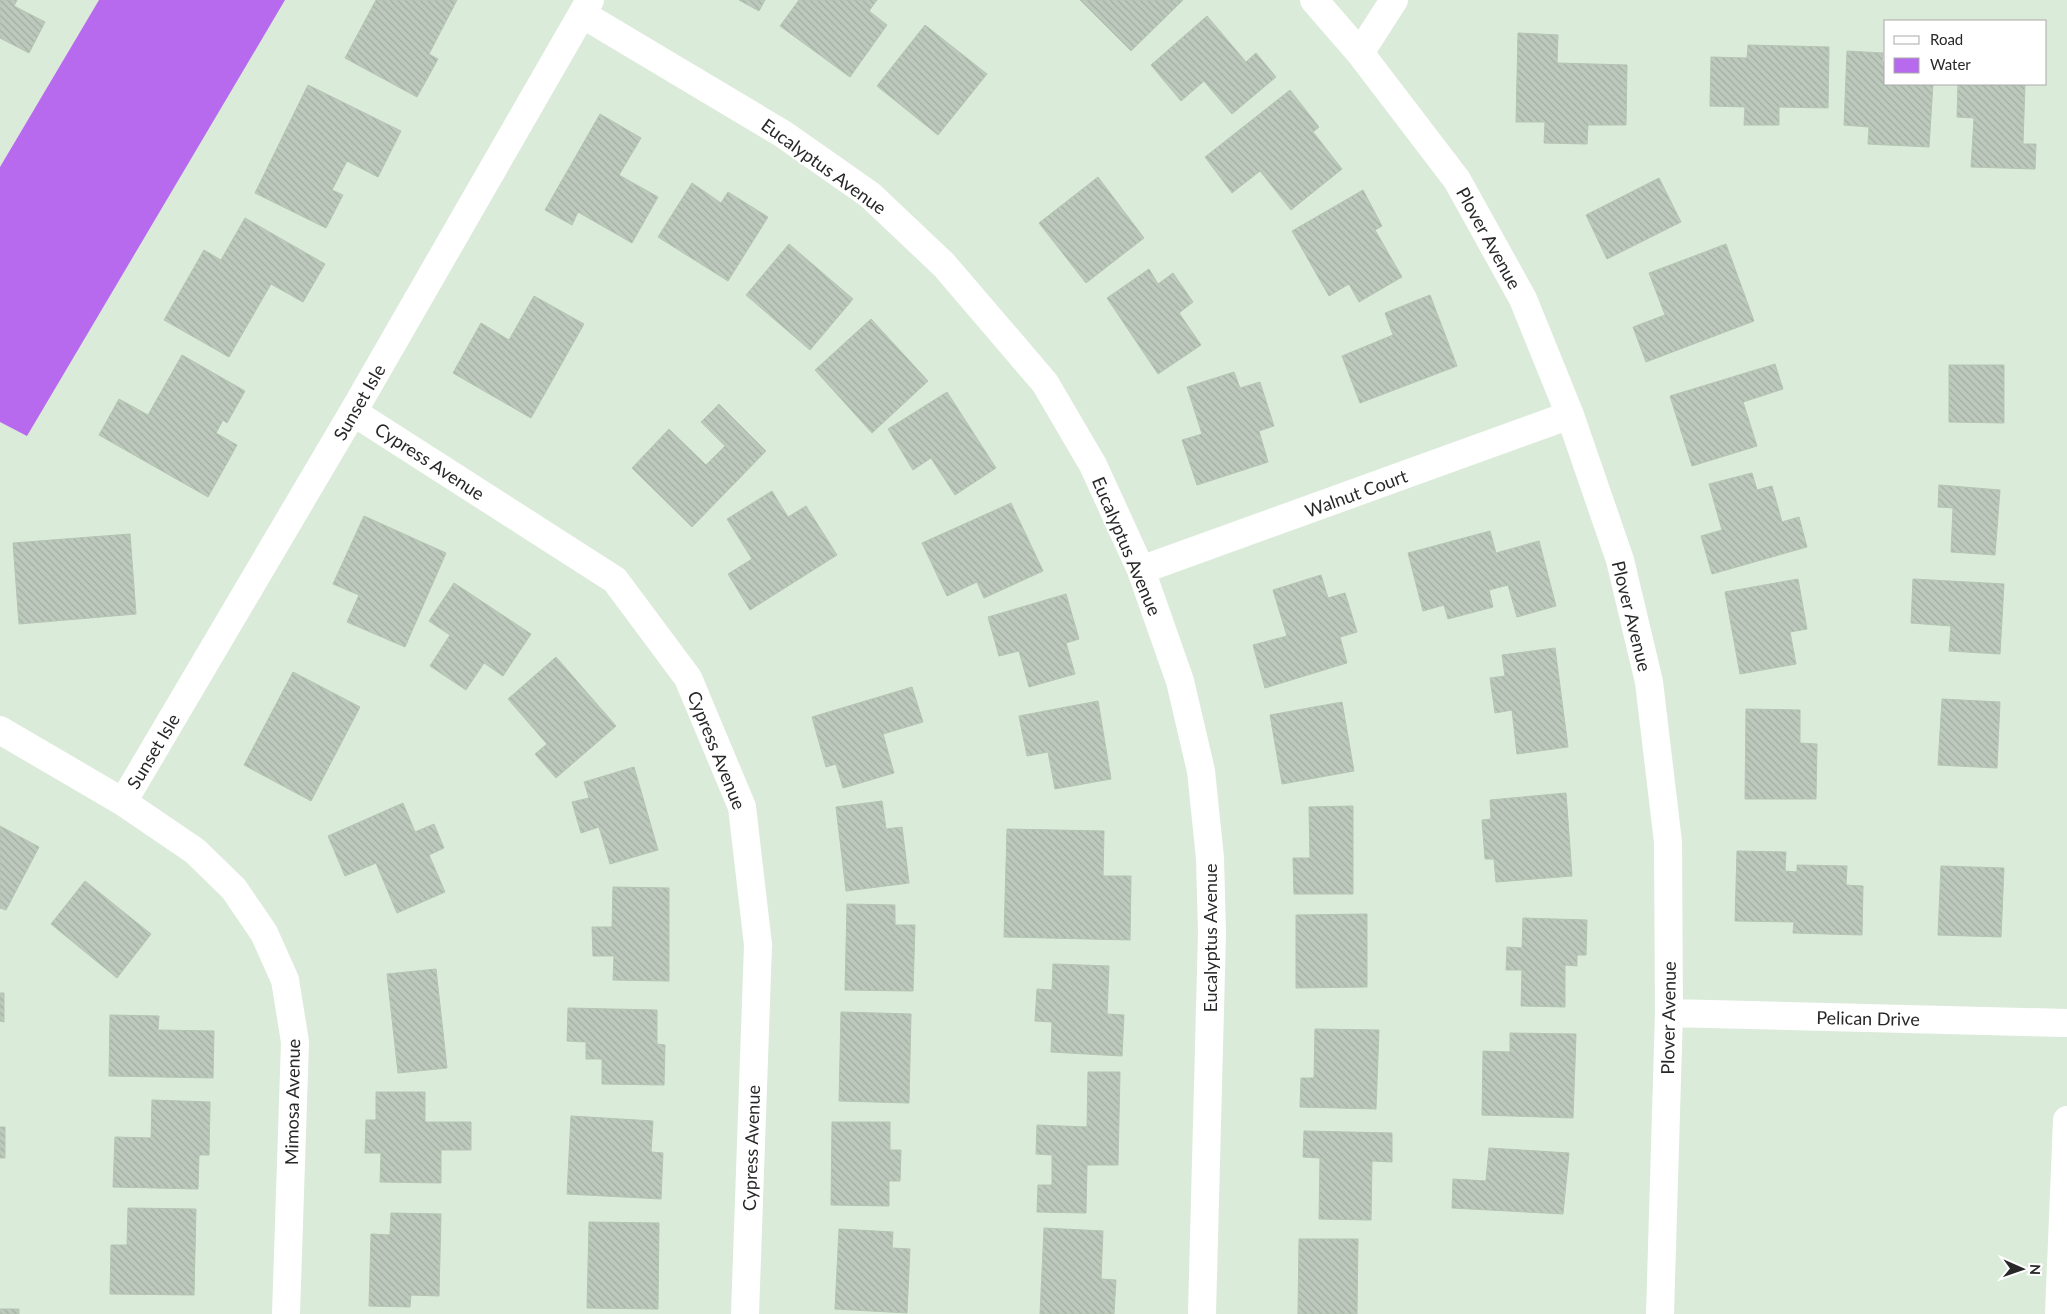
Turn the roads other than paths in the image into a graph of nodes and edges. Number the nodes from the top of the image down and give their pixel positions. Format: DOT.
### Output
graph roads {
  1 [pos="1314,0"];
  2 [pos="1394,0"];
  3 [pos="586,7"];
  4 [pos="1360,53"];
  5 [pos="353,412"];
  6 [pos="1570,415"];
  7 [pos="1141,570"];
  8 [pos="0,730"];
  9 [pos="123,802"];
  10 [pos="1669,1012"];
  11 [pos="2067,1022"];
  12 [pos="2067,1120"];
  13 [pos="286,1314"];
  14 [pos="744,1314"];
  15 [pos="1202,1314"];
  16 [pos="1660,1314"];
  17 [pos="2059,1314"];
  1 -- 4 [label="street, Plover Avenue"];
  2 -- 4 [label="street"];
  3 -- 5 [label="street, Sunset Isle"];
  3 -- 7 [label="street, Eucalyptus Avenue"];
  4 -- 6 [label="street, Plover Avenue"];
  5 -- 9 [label="street, Sunset Isle"];
  5 -- 14 [label="street, Cypress Avenue"];
  6 -- 7 [label="street, Walnut Court"];
  6 -- 10 [label="street, Plover Avenue"];
  7 -- 15 [label="street, Eucalyptus Avenue"];
  8 -- 9 [label="street, Mimosa Avenue"];
  9 -- 13 [label="street, Mimosa Avenue"];
  10 -- 11 [label="street, Pelican Drive"];
  10 -- 16 [label="street, Plover Avenue"];
  12 -- 17 [label="street"];
}
